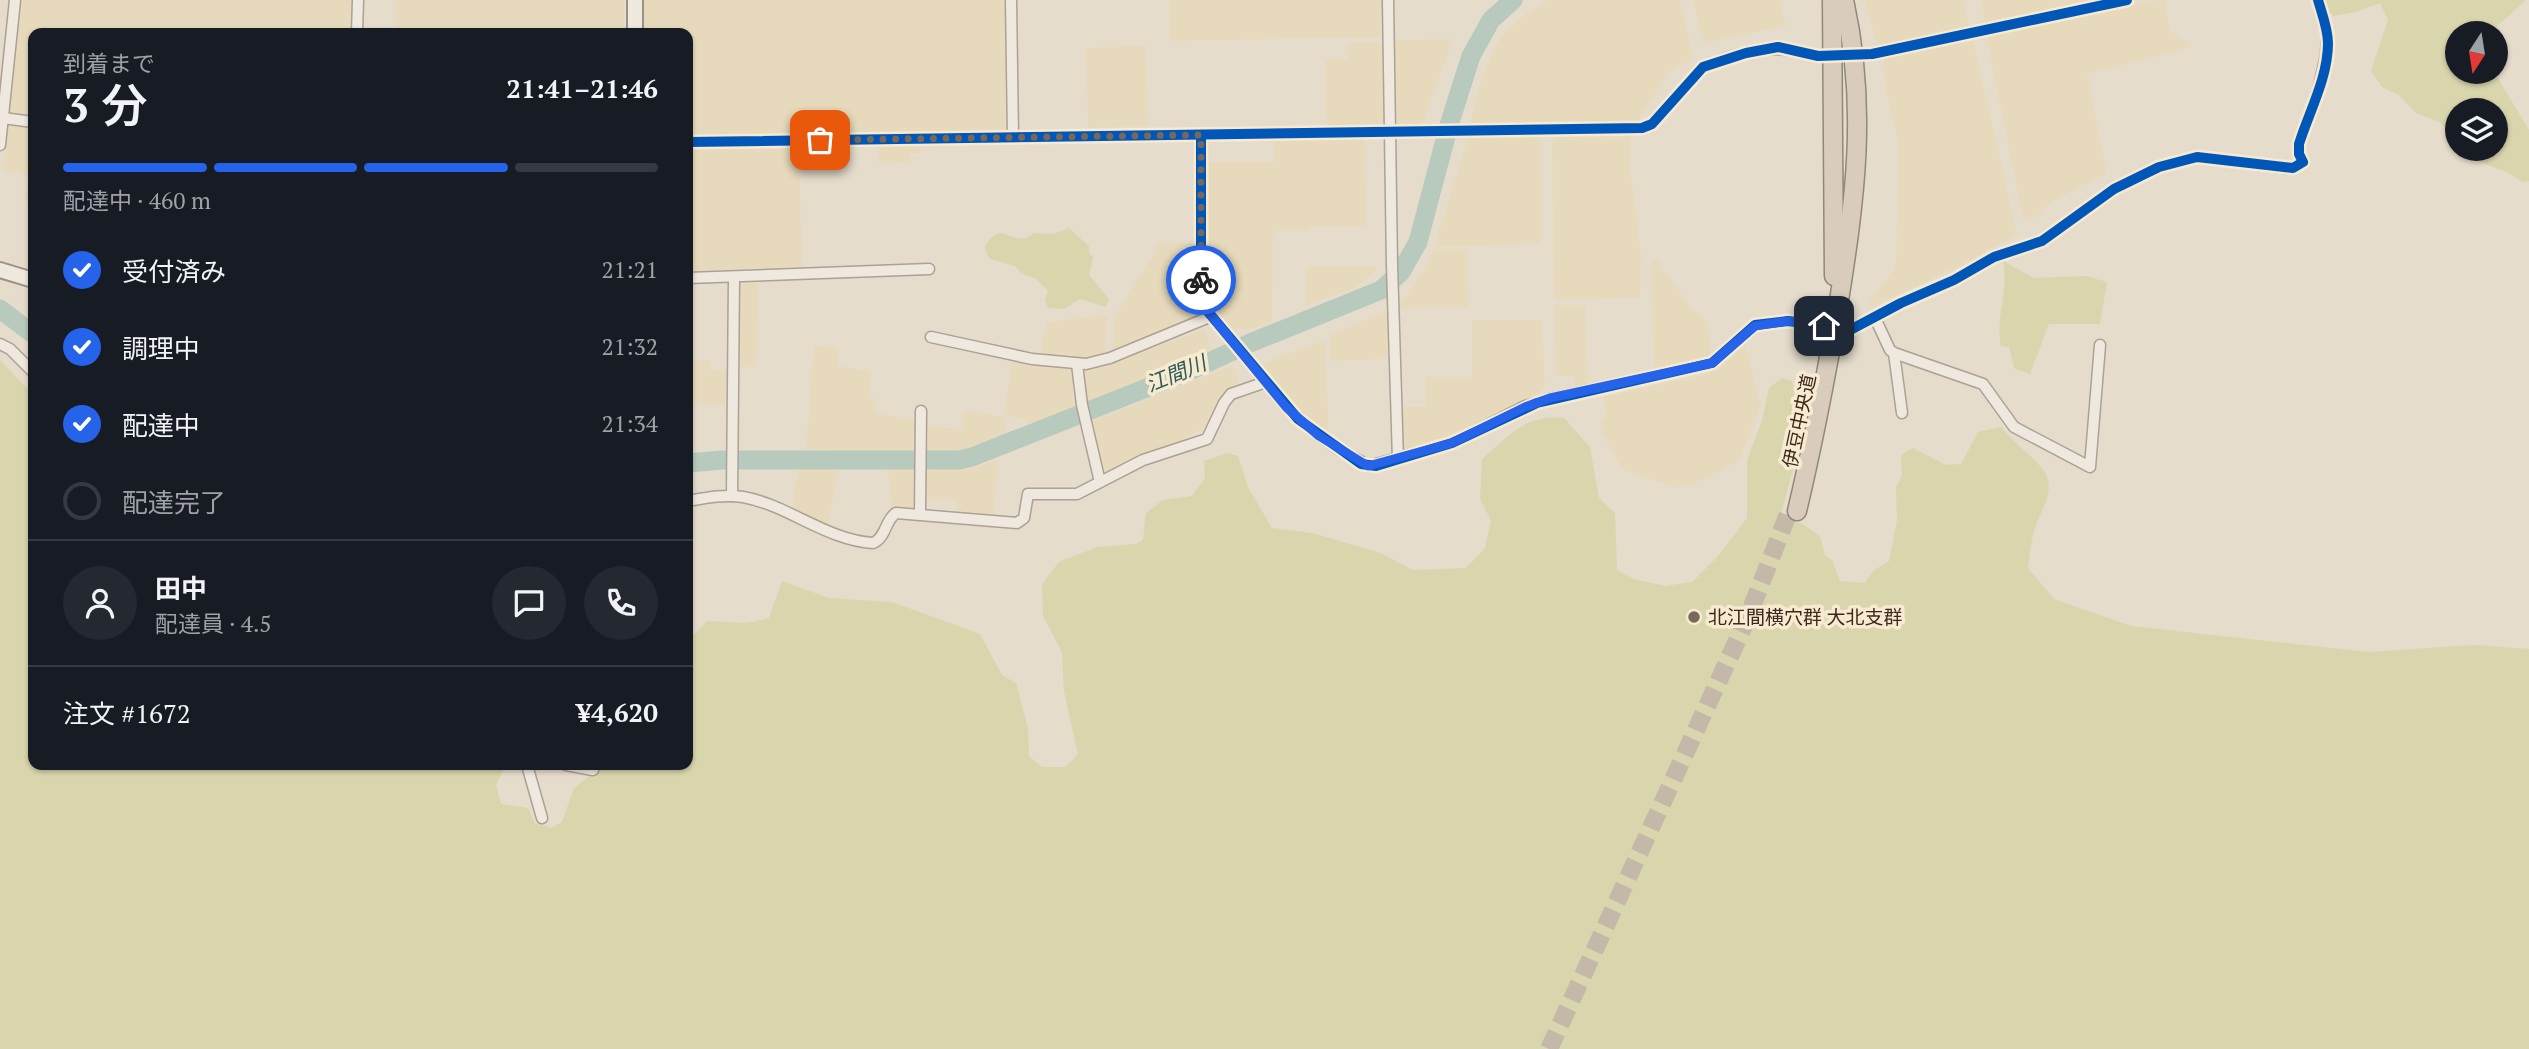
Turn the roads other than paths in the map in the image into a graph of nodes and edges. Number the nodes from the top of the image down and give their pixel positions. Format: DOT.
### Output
graph roads {
  1 [pos="15,0"];
  2 [pos="358,0"];
  3 [pos="635,0"];
  4 [pos="1011,0"];
  5 [pos="1388,0"];
  6 [pos="1824,0"];
  7 [pos="1832,0"];
  8 [pos="1846,0"];
  9 [pos="2127,0"];
  10 [pos="2318,0"];
  11 [pos="357,28"];
  12 [pos="635,28"];
  13 [pos="1832,37"];
  14 [pos="1868,54"];
  15 [pos="1818,56"];
  16 [pos="3,118"];
  17 [pos="28,120"];
  18 [pos="1391,131"];
  19 [pos="1201,135"];
  20 [pos="1013,137"];
  21 [pos="693,142"];
  22 [pos="0,145"];
  23 [pos="929,269"];
  24 [pos="0,270"];
  25 [pos="734,277"];
  26 [pos="28,278"];
  27 [pos="693,278"];
  28 [pos="1212,316"];
  29 [pos="1875,318"];
  30 [pos="1824,326"];
  31 [pos="1842,329"];
  32 [pos="931,337"];
  33 [pos="0,344"];
  34 [pos="2100,345"];
  35 [pos="1894,353"];
  36 [pos="1077,364"];
  37 [pos="28,367"];
  38 [pos="1266,382"];
  39 [pos="921,411"];
  40 [pos="1902,413"];
  41 [pos="1398,460"];
  42 [pos="1100,482"];
  43 [pos="732,496"];
  44 [pos="693,500"];
  45 [pos="919,514"];
  46 [pos="528,770"];
  47 [pos="542,818"];
  1 -- 16 [label="street"];
  2 -- 11 [label="street"];
  3 -- 12 [label="main road"];
  4 -- 20 [label="street"];
  5 -- 18 [label="street"];
  6 -- 13 [label="highway"];
  7 -- 13 [label="highway, 伊豆中央道"];
  8 -- 13 [label="highway, 伊豆中央道"];
  9 -- 14 [label="street"];
  10 -- 29 [label="street"];
  15 -- 18 [label="street"];
  16 -- 17 [label="street"];
  16 -- 22 [label="street"];
  18 -- 19 [label="street"];
  18 -- 41 [label="street"];
  19 -- 20 [label="street"];
  19 -- 28 [label="street"];
  20 -- 21 [label="street"];
  23 -- 25 [label="street"];
  24 -- 26 [label="main road"];
  25 -- 27 [label="street"];
  25 -- 43 [label="street"];
  28 -- 36 [label="street"];
  28 -- 38 [label="street"];
  29 -- 31 [label="street"];
  29 -- 35 [label="street"];
  30 -- 41 [label="street"];
  32 -- 36 [label="street"];
  33 -- 37 [label="street"];
  34 -- 35 [label="street"];
  35 -- 40 [label="street"];
  36 -- 42 [label="street"];
  38 -- 41 [label="street"];
  38 -- 42 [label="street"];
  39 -- 45 [label="street"];
  42 -- 45 [label="street"];
  43 -- 44 [label="street"];
  43 -- 45 [label="street"];
  46 -- 47 [label="street"];
}
